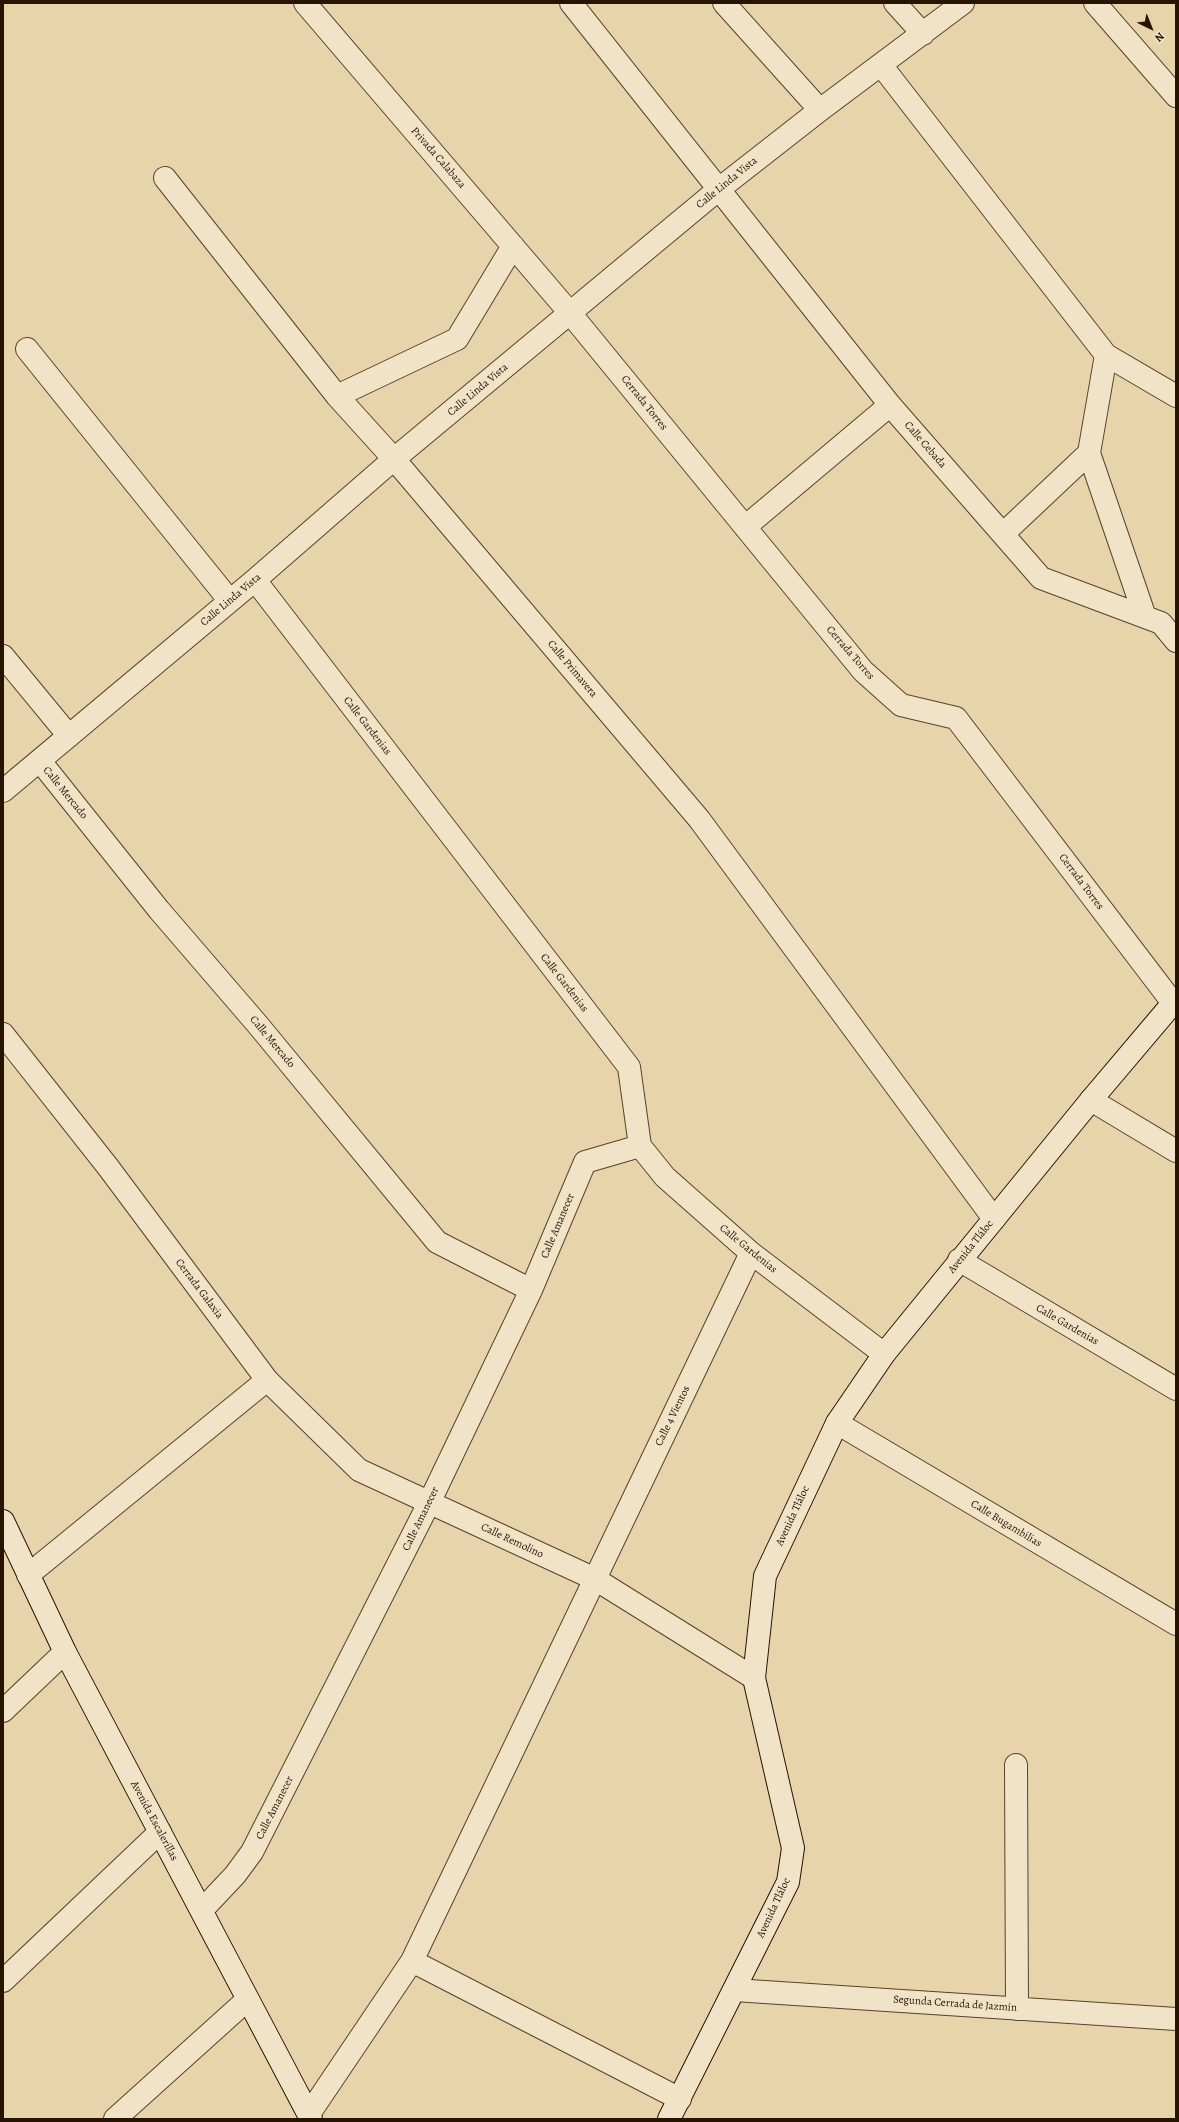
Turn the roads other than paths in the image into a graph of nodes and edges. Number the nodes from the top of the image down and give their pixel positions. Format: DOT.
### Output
graph roads {
  1 [pos="305,3"];
  2 [pos="571,3"];
  3 [pos="724,3"];
  4 [pos="895,3"];
  5 [pos="963,3"];
  6 [pos="1094,3"];
  7 [pos="923,34"];
  8 [pos="881,65"];
  9 [pos="1176,96"];
  10 [pos="820,110"];
  11 [pos="165,178"];
  12 [pos="719,189"];
  13 [pos="513,246"];
  14 [pos="570,313"];
  15 [pos="27,350"];
  16 [pos="1106,354"];
  17 [pos="337,396"];
  18 [pos="1176,396"];
  19 [pos="890,405"];
  20 [pos="1089,453"];
  21 [pos="394,460"];
  22 [pos="745,527"];
  23 [pos="1003,534"];
  24 [pos="255,580"];
  25 [pos="230,601"];
  26 [pos="1145,617"];
  27 [pos="1176,641"];
  28 [pos="3,656"];
  29 [pos="69,736"];
  30 [pos="40,761"];
  31 [pos="3,791"];
  32 [pos="1175,1004"];
  33 [pos="3,1034"];
  34 [pos="1091,1100"];
  35 [pos="640,1146"];
  36 [pos="1176,1151"];
  37 [pos="994,1218"];
  38 [pos="751,1253"];
  39 [pos="960,1260"];
  40 [pos="530,1290"];
  41 [pos="884,1354"];
  42 [pos="267,1380"];
  43 [pos="1176,1389"];
  44 [pos="837,1423"];
  45 [pos="429,1503"];
  46 [pos="3,1521"];
  47 [pos="28,1575"];
  48 [pos="595,1579"];
  49 [pos="1176,1624"];
  50 [pos="65,1652"];
  51 [pos="754,1678"];
  52 [pos="3,1711"];
  53 [pos="1016,1765"];
  54 [pos="160,1832"];
  55 [pos="202,1910"];
  56 [pos="412,1961"];
  57 [pos="3,1981"];
  58 [pos="734,1990"];
  59 [pos="248,2000"];
  60 [pos="1017,2009"];
  61 [pos="1176,2019"];
  62 [pos="680,2099"];
  63 [pos="310,2117"];
  64 [pos="115,2119"];
  65 [pos="669,2119"];
  1 -- 13 [label="street, Privada Calabaza"];
  2 -- 12 [label="street, Calle Cebada"];
  3 -- 10 [label="street"];
  4 -- 7 [label="street"];
  5 -- 7 [label="street, Calle Linda Vista"];
  6 -- 9 [label="street"];
  7 -- 8 [label="street, Calle Linda Vista"];
  8 -- 10 [label="street, Calle Linda Vista"];
  8 -- 16 [label="street"];
  10 -- 12 [label="street, Calle Linda Vista"];
  11 -- 17 [label="street, Calle Primavera"];
  12 -- 14 [label="street, Calle Linda Vista"];
  12 -- 19 [label="street, Calle Cebada"];
  13 -- 14 [label="street, Privada Calabaza"];
  13 -- 17 [label="street"];
  14 -- 21 [label="street, Calle Linda Vista"];
  14 -- 22 [label="street, Cerrada Torres"];
  15 -- 25 [label="street"];
  16 -- 18 [label="street"];
  16 -- 20 [label="street"];
  17 -- 21 [label="street, Calle Primavera"];
  19 -- 22 [label="street"];
  19 -- 23 [label="street, Calle Cebada"];
  20 -- 23 [label="street"];
  20 -- 26 [label="street"];
  21 -- 24 [label="street, Calle Linda Vista"];
  21 -- 37 [label="street, Calle Primavera"];
  22 -- 32 [label="street, Cerrada Torres"];
  23 -- 26 [label="street, Calle Cebada"];
  24 -- 25 [label="street, Calle Linda Vista"];
  24 -- 35 [label="street, Calle Gardenias"];
  25 -- 29 [label="street, Calle Linda Vista"];
  26 -- 27 [label="street, Calle Cebada"];
  28 -- 29 [label="street"];
  29 -- 30 [label="street, Calle Linda Vista"];
  30 -- 31 [label="street, Calle Linda Vista"];
  30 -- 40 [label="street, Calle Mercado"];
  32 -- 34 [label="street, Avenida Tláloc"];
  33 -- 42 [label="street, Cerrada Galaxia"];
  34 -- 36 [label="street"];
  34 -- 37 [label="street, Avenida Tláloc"];
  35 -- 38 [label="street, Calle Gardenias"];
  35 -- 40 [label="street, Calle Amanecer"];
  37 -- 39 [label="street, Avenida Tláloc"];
  38 -- 41 [label="street, Calle Gardenias"];
  38 -- 48 [label="street, Calle 4 Vientos"];
  39 -- 41 [label="street, Avenida Tláloc"];
  39 -- 43 [label="street, Calle Gardenias"];
  40 -- 45 [label="street, Calle Amanecer"];
  41 -- 44 [label="street, Avenida Tláloc"];
  42 -- 45 [label="street, Cerrada Galaxia"];
  42 -- 47 [label="street"];
  44 -- 49 [label="street, Calle Bugambilias"];
  44 -- 51 [label="street, Avenida Tláloc"];
  45 -- 48 [label="street, Calle Remolino"];
  45 -- 55 [label="street, Calle Amanecer"];
  46 -- 47 [label="street, Avenida Escalerillas"];
  47 -- 50 [label="street, Avenida Escalerillas"];
  48 -- 51 [label="street, Calle Remolino"];
  48 -- 56 [label="street, Calle 4 Vientos"];
  50 -- 52 [label="street"];
  50 -- 54 [label="street, Avenida Escalerillas"];
  51 -- 58 [label="street, Avenida Tláloc"];
  53 -- 60 [label="street"];
  54 -- 55 [label="street, Avenida Escalerillas"];
  54 -- 57 [label="street"];
  55 -- 59 [label="street, Avenida Escalerillas"];
  56 -- 62 [label="street"];
  56 -- 63 [label="street, Calle 4 Vientos"];
  58 -- 60 [label="street, Segunda Cerrada de Jazmín"];
  58 -- 62 [label="street, Avenida Tláloc"];
  59 -- 63 [label="street, Avenida Escalerillas"];
  59 -- 64 [label="street"];
  60 -- 61 [label="street, Segunda Cerrada de Jazmín"];
  62 -- 65 [label="street, Avenida Tláloc"];
}
